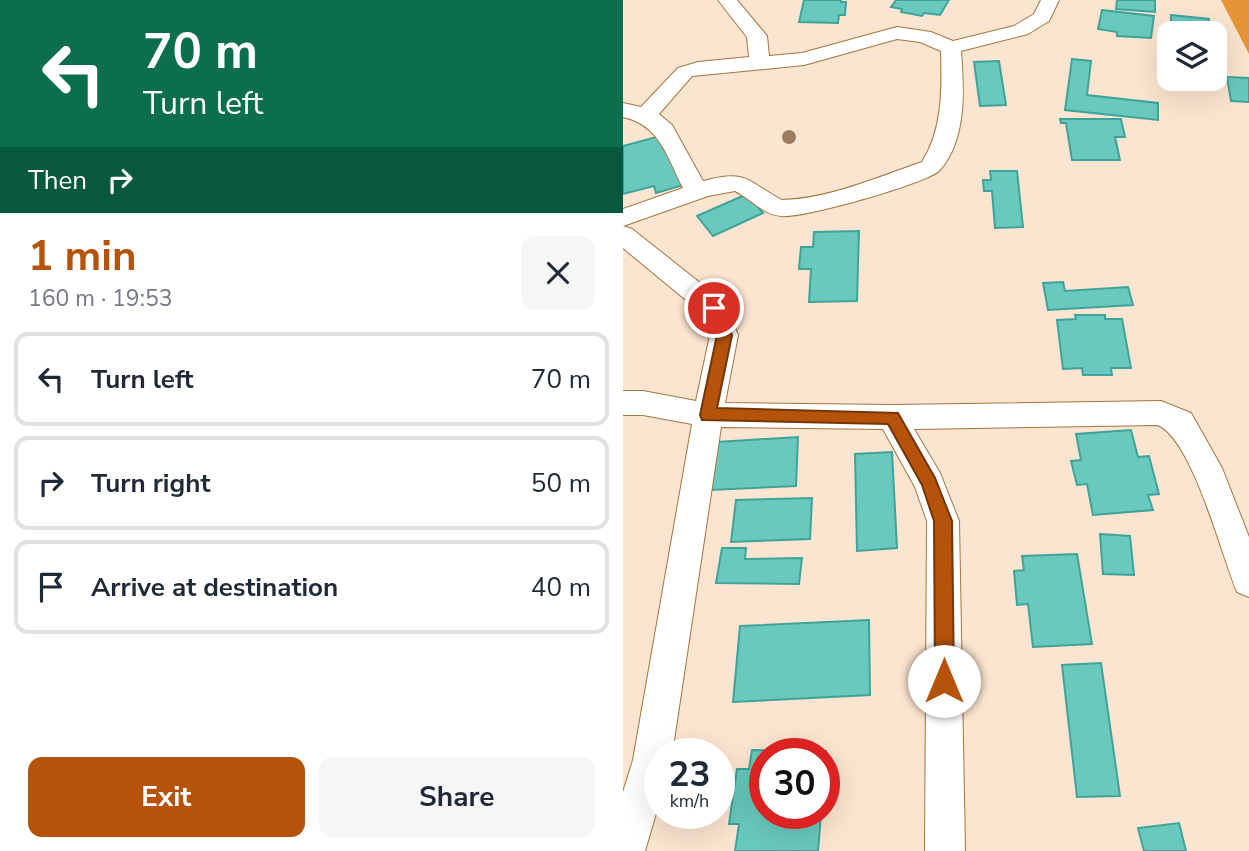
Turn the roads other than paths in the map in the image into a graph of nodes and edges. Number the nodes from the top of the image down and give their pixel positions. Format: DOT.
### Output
graph roads {
  1 [pos="727,0"];
  2 [pos="1050,0"];
  3 [pos="951,48"];
  4 [pos="760,62"];
  5 [pos="623,110"];
  6 [pos="646,116"];
  7 [pos="698,193"];
  8 [pos="623,218"];
  9 [pos="623,235"];
  10 [pos="623,403"];
  11 [pos="708,415"];
  12 [pos="893,417"];
  13 [pos="1249,581"];
  14 [pos="625,851"];
  15 [pos="945,851"];
  1 -- 4 [label="street"];
  2 -- 3 [label="street"];
  3 -- 4 [label="street"];
  3 -- 7 [label="street"];
  4 -- 6 [label="street"];
  5 -- 6 [label="street"];
  6 -- 7 [label="street"];
  7 -- 8 [label="street"];
  9 -- 11 [label="street"];
  10 -- 11 [label="street"];
  11 -- 12 [label="street"];
  11 -- 14 [label="street"];
  12 -- 13 [label="street"];
  12 -- 15 [label="street"];
}
